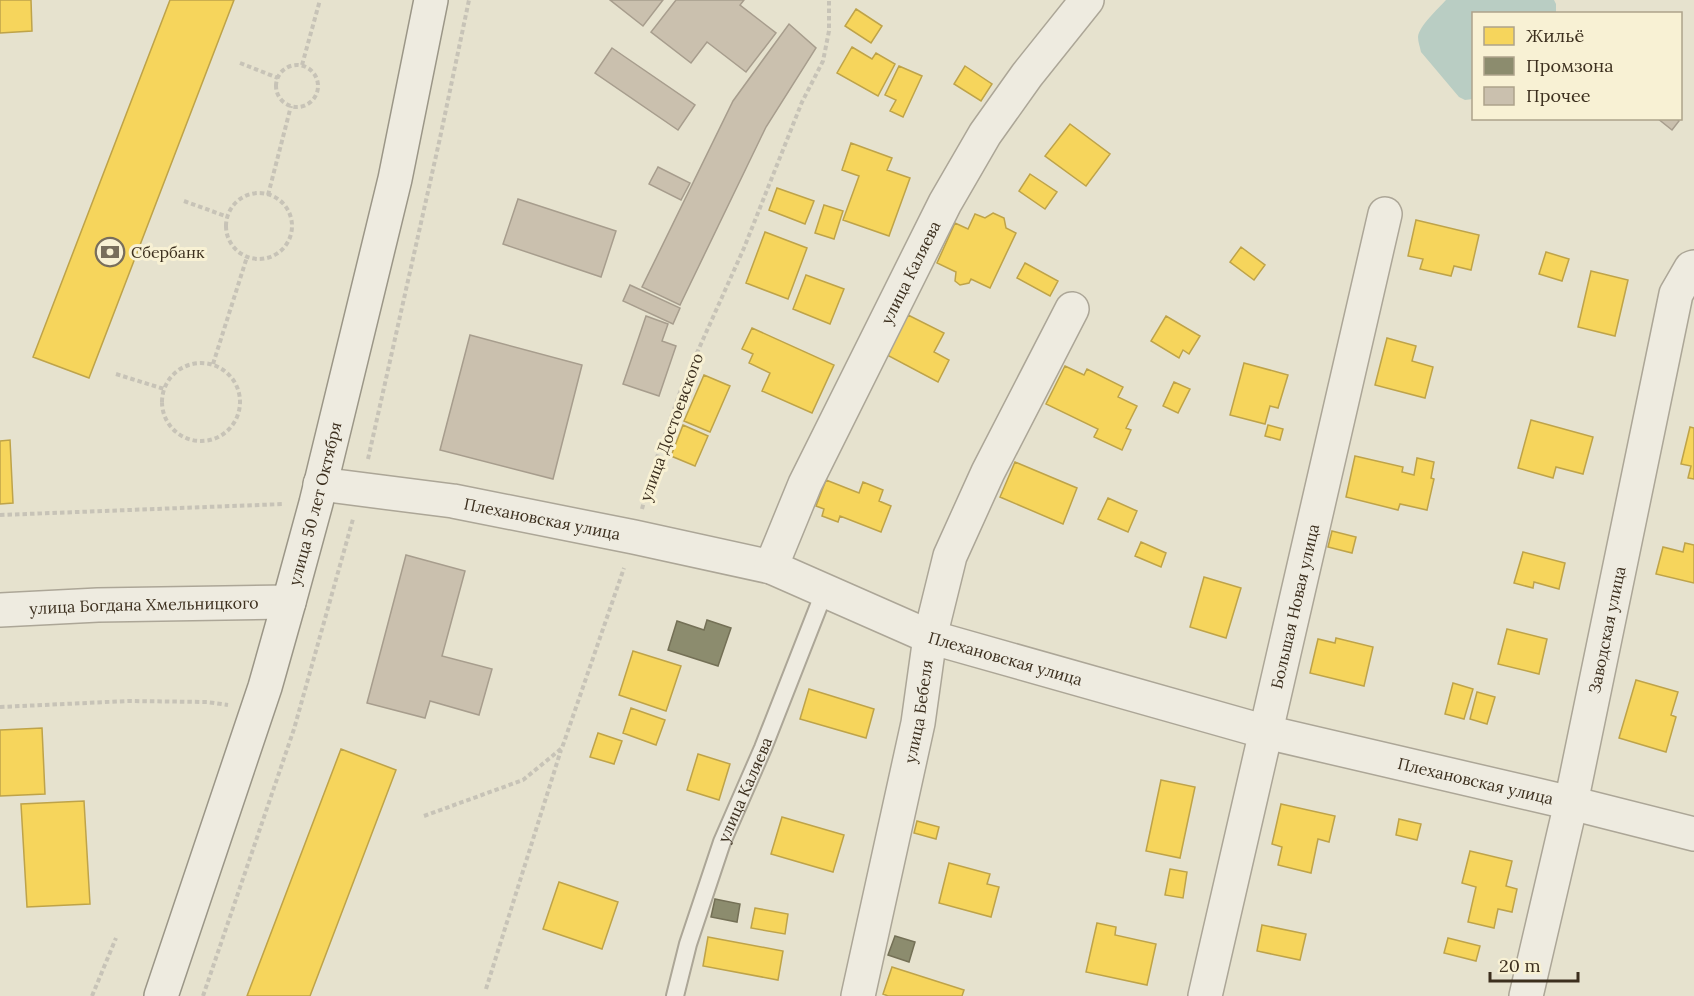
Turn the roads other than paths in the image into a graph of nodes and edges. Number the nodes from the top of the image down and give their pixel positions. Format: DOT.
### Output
graph roads {
  1 [pos="1087,0"];
  2 [pos="433,3"];
  3 [pos="1385,214"];
  4 [pos="1694,267"];
  5 [pos="1072,309"];
  6 [pos="318,493"];
  7 [pos="771,567"];
  8 [pos="825,590"];
  9 [pos="289,602"];
  10 [pos="0,610"];
  11 [pos="930,637"];
  12 [pos="1266,732"];
  13 [pos="1571,803"];
  14 [pos="1694,834"];
  15 [pos="161,996"];
  16 [pos="675,996"];
  17 [pos="858,996"];
  18 [pos="1205,996"];
  19 [pos="1526,996"];
  1 -- 7 [label="street, улица Каляева"];
  2 -- 6 [label="street, улица 50 лет Октября"];
  3 -- 12 [label="street, Большая Новая улица"];
  4 -- 13 [label="street, Заводская улица"];
  5 -- 11 [label="street, улица Бебеля"];
  6 -- 7 [label="street, Плехановская улица"];
  6 -- 9 [label="street, улица 50 лет Октября"];
  7 -- 8 [label="street, Плехановская улица"];
  8 -- 11 [label="street, Плехановская улица"];
  8 -- 16 [label="lane, улица Каляева"];
  9 -- 10 [label="street, улица Богдана Хмельницкого"];
  9 -- 15 [label="street, улица 50 лет Октября"];
  11 -- 12 [label="street, Плехановская улица"];
  11 -- 17 [label="street, улица Бебеля"];
  12 -- 13 [label="street, Плехановская улица"];
  12 -- 18 [label="street, Большая Новая улица"];
  13 -- 14 [label="street, Плехановская улица"];
  13 -- 19 [label="street, Заводская улица"];
}
